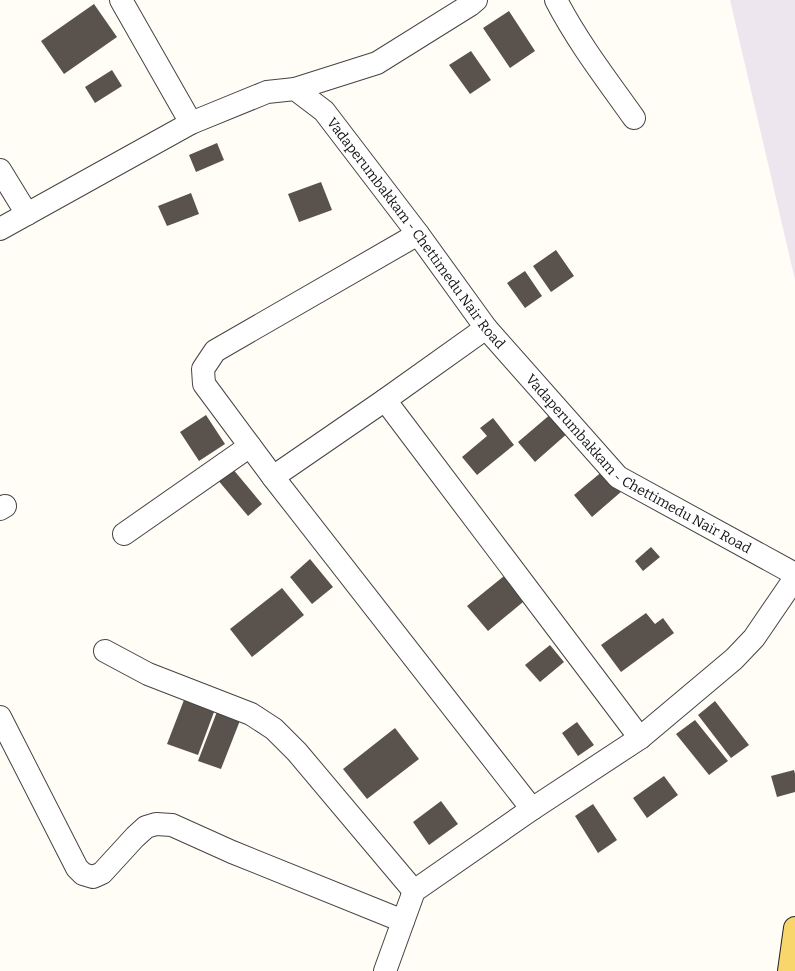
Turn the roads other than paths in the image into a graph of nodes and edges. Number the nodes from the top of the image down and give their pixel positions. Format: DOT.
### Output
graph roads {
  1 [pos="121,0"];
  2 [pos="476,0"];
  3 [pos="556,0"];
  4 [pos="295,90"];
  5 [pos="634,118"];
  6 [pos="191,123"];
  7 [pos="0,170"];
  8 [pos="27,214"];
  9 [pos="0,229"];
  10 [pos="418,234"];
  11 [pos="486,328"];
  12 [pos="385,400"];
  13 [pos="250,446"];
  14 [pos="273,477"];
  15 [pos="124,534"];
  16 [pos="795,574"];
  17 [pos="795,578"];
  18 [pos="105,651"];
  19 [pos="0,717"];
  20 [pos="640,738"];
  21 [pos="532,809"];
  22 [pos="414,891"];
  23 [pos="403,921"];
  24 [pos="795,928"];
  25 [pos="385,971"];
  26 [pos="789,971"];
  1 -- 6 [label="street"];
  2 -- 4 [label="street"];
  3 -- 5 [label="street"];
  4 -- 6 [label="street"];
  4 -- 10 [label="street, Vadaperumbakkam - Chettimedu Nair Road"];
  6 -- 8 [label="street"];
  7 -- 8 [label="street"];
  8 -- 9 [label="street"];
  10 -- 11 [label="street, Vadaperumbakkam - Chettimedu Nair Road"];
  10 -- 13 [label="street"];
  11 -- 12 [label="street"];
  11 -- 16 [label="street, Vadaperumbakkam - Chettimedu Nair Road"];
  12 -- 14 [label="street"];
  12 -- 20 [label="street"];
  13 -- 14 [label="street"];
  13 -- 15 [label="street"];
  14 -- 21 [label="street"];
  17 -- 20 [label="street"];
  18 -- 22 [label="street"];
  19 -- 23 [label="street"];
  20 -- 21 [label="street"];
  21 -- 22 [label="street"];
  22 -- 23 [label="street"];
  23 -- 25 [label="street"];
  24 -- 26 [label="main road"];
}
